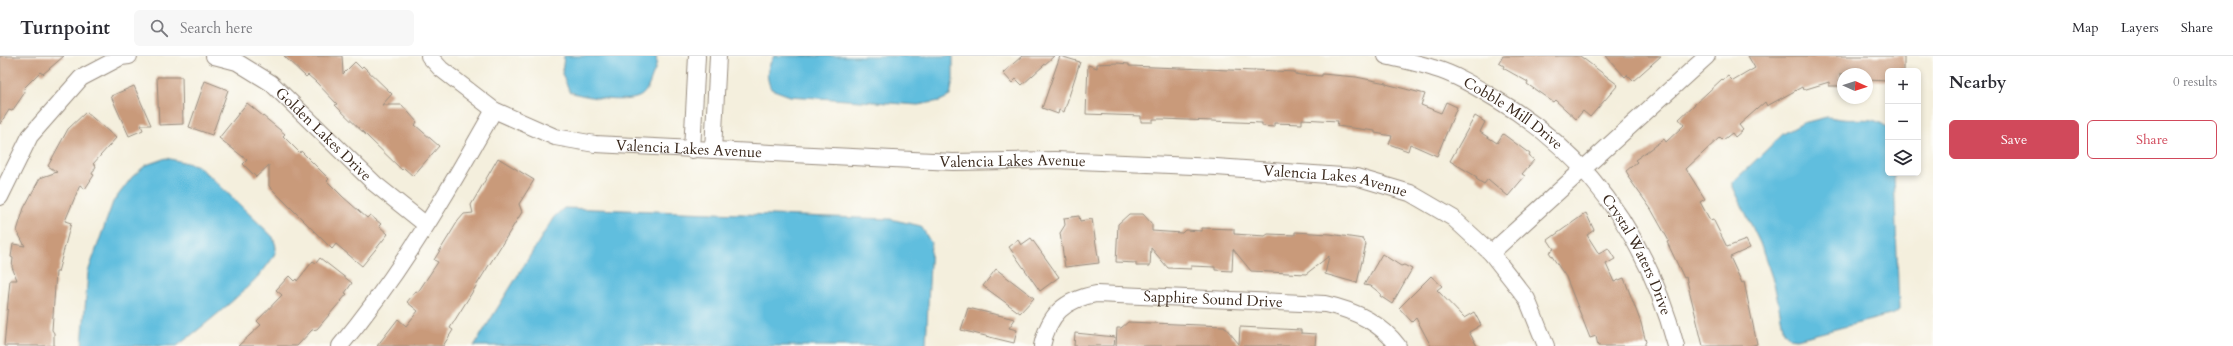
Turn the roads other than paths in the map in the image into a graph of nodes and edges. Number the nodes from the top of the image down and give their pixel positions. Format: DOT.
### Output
graph roads {
  1 [pos="129,56"];
  2 [pos="214,56"];
  3 [pos="429,56"];
  4 [pos="698,56"];
  5 [pos="718,56"];
  6 [pos="1386,56"];
  7 [pos="1707,56"];
  8 [pos="1436,62"];
  9 [pos="494,110"];
  10 [pos="692,150"];
  11 [pos="713,150"];
  12 [pos="1585,169"];
  13 [pos="0,197"];
  14 [pos="425,224"];
  15 [pos="1491,253"];
  16 [pos="340,346"];
  17 [pos="1042,346"];
  18 [pos="1398,346"];
  19 [pos="1546,346"];
  20 [pos="1676,346"];
  1 -- 13 [label="street"];
  2 -- 14 [label="street, Golden Lakes Drive"];
  3 -- 9 [label="street, Valencia Lakes Avenue"];
  4 -- 10 [label="street"];
  5 -- 11 [label="street"];
  6 -- 8 [label="street, Cobble Mill Drive"];
  7 -- 12 [label="street"];
  8 -- 12 [label="street, Cobble Mill Drive"];
  9 -- 10 [label="street, Valencia Lakes Avenue"];
  9 -- 14 [label="street"];
  10 -- 11 [label="street, Valencia Lakes Avenue"];
  11 -- 15 [label="street, Valencia Lakes Avenue"];
  12 -- 15 [label="street"];
  12 -- 20 [label="street, Crystal Waters Drive"];
  14 -- 16 [label="street"];
  15 -- 19 [label="street, Valencia Lakes Avenue"];
  17 -- 18 [label="street, Sapphire Sound Drive"];
}
